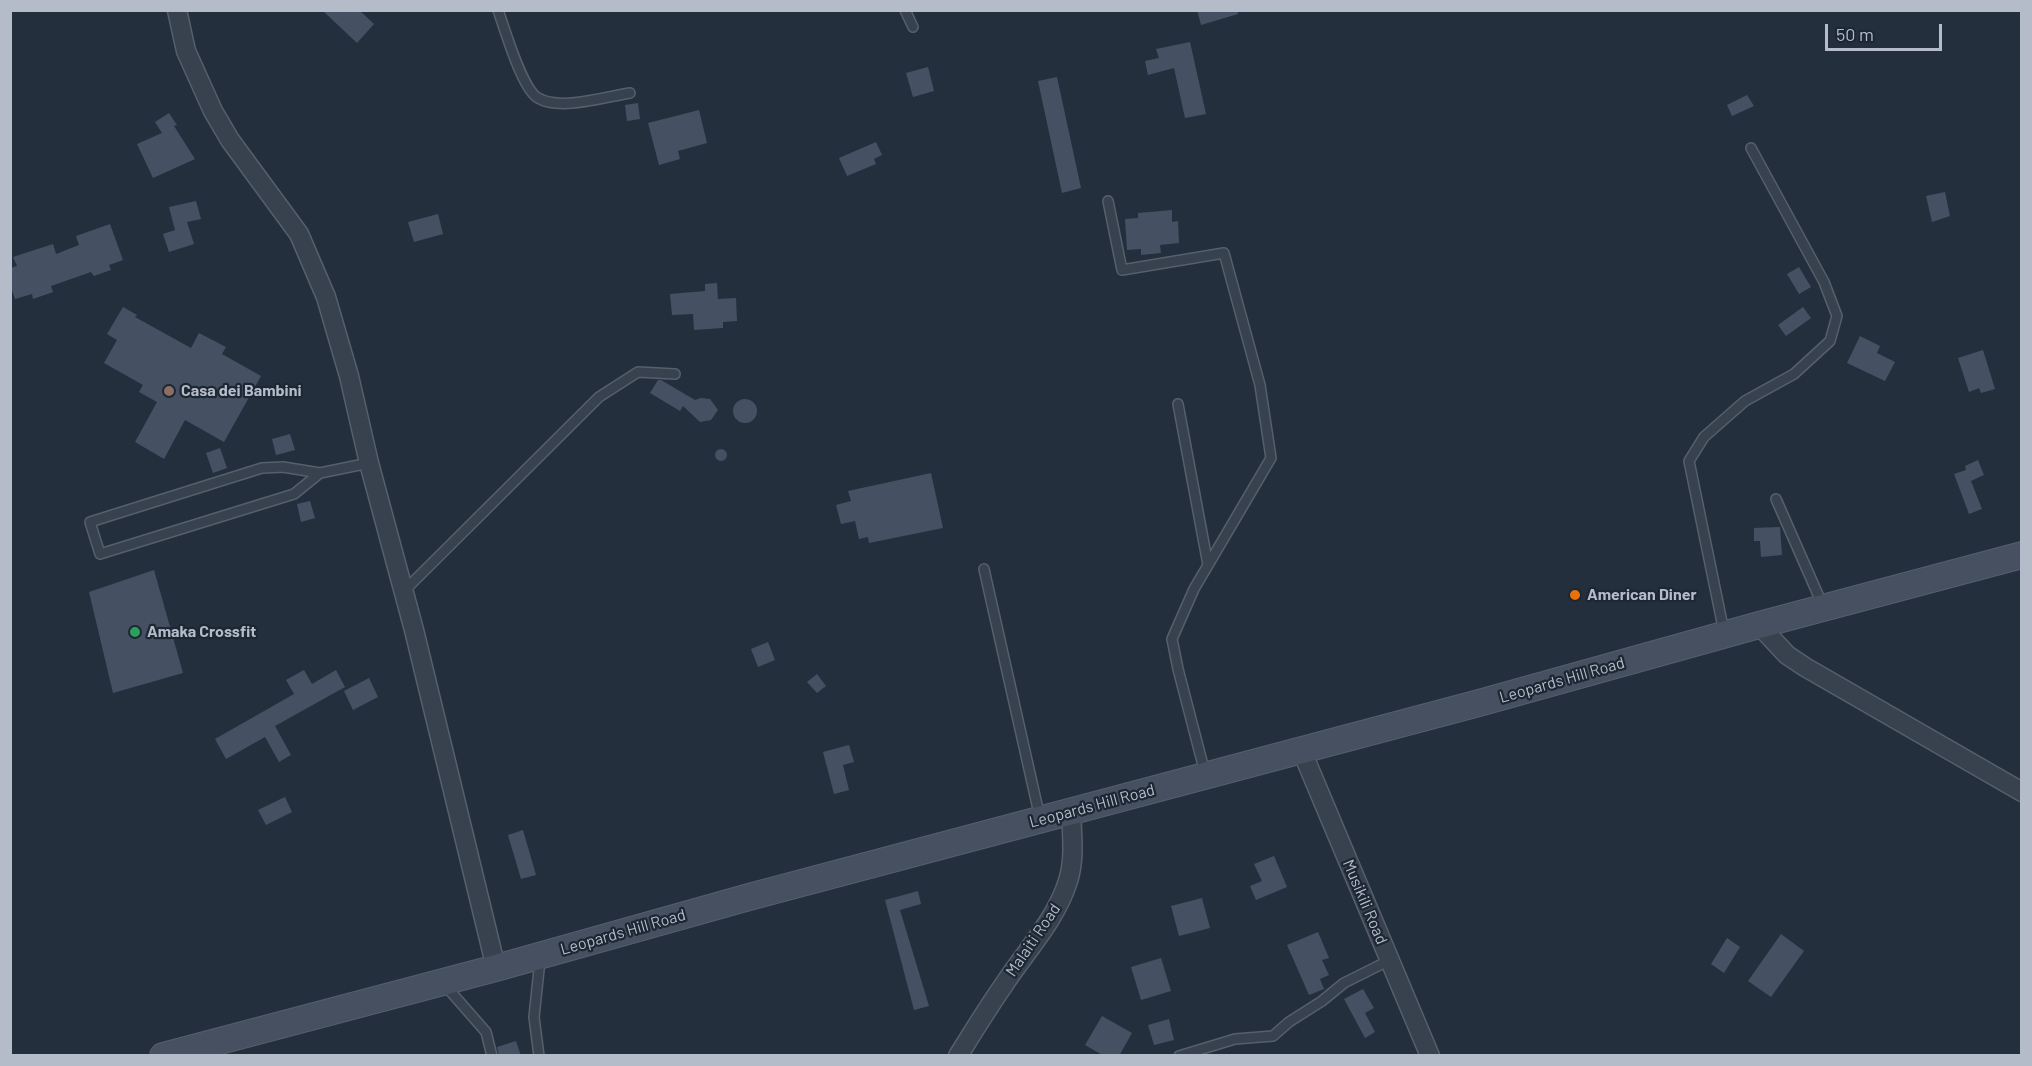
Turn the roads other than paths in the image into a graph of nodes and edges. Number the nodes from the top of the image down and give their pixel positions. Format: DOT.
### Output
graph roads {
  1 [pos="177,10"];
  2 [pos="498,10"];
  3 [pos="905,10"];
  4 [pos="913,27"];
  5 [pos="630,93"];
  6 [pos="1751,148"];
  7 [pos="1108,201"];
  8 [pos="675,374"];
  9 [pos="1178,404"];
  10 [pos="369,463"];
  11 [pos="320,473"];
  12 [pos="1776,499"];
  13 [pos="2022,555"];
  14 [pos="1208,565"];
  15 [pos="984,569"];
  16 [pos="404,592"];
  17 [pos="1824,608"];
  18 [pos="1759,625"];
  19 [pos="1725,635"];
  20 [pos="1301,749"];
  21 [pos="1206,775"];
  22 [pos="2022,792"];
  23 [pos="1071,812"];
  24 [pos="1040,820"];
  25 [pos="541,955"];
  26 [pos="1390,960"];
  27 [pos="496,968"];
  28 [pos="442,982"];
  29 [pos="200,1051"];
  30 [pos="163,1056"];
  31 [pos="492,1056"];
  32 [pos="539,1056"];
  33 [pos="958,1056"];
  34 [pos="1179,1056"];
  35 [pos="1430,1056"];
  1 -- 10 [label="street"];
  2 -- 5 [label="lane"];
  3 -- 4 [label="lane"];
  6 -- 19 [label="lane"];
  7 -- 14 [label="lane"];
  8 -- 16 [label="lane"];
  9 -- 14 [label="lane"];
  10 -- 11 [label="lane"];
  10 -- 16 [label="street"];
  11 -- 11 [label="lane"];
  12 -- 17 [label="lane"];
  13 -- 17 [label="main road, Leopards Hill Road"];
  14 -- 21 [label="lane"];
  15 -- 24 [label="lane"];
  16 -- 27 [label="street"];
  17 -- 18 [label="main road, Leopards Hill Road"];
  18 -- 19 [label="main road, Leopards Hill Road"];
  18 -- 22 [label="street"];
  19 -- 20 [label="main road, Leopards Hill Road"];
  20 -- 21 [label="main road, Leopards Hill Road"];
  20 -- 26 [label="street, Musikili Road"];
  21 -- 23 [label="main road, Leopards Hill Road"];
  23 -- 24 [label="main road, Leopards Hill Road"];
  23 -- 33 [label="street, Malaiti Road"];
  24 -- 25 [label="main road, Leopards Hill Road"];
  25 -- 27 [label="main road, Leopards Hill Road"];
  25 -- 32 [label="lane"];
  26 -- 34 [label="lane"];
  26 -- 35 [label="street, Musikili Road"];
  27 -- 28 [label="main road, Leopards Hill Road"];
  28 -- 29 [label="main road, Leopards Hill Road"];
  28 -- 31 [label="lane"];
  29 -- 30 [label="main road, Leopards Hill Road"];
}
